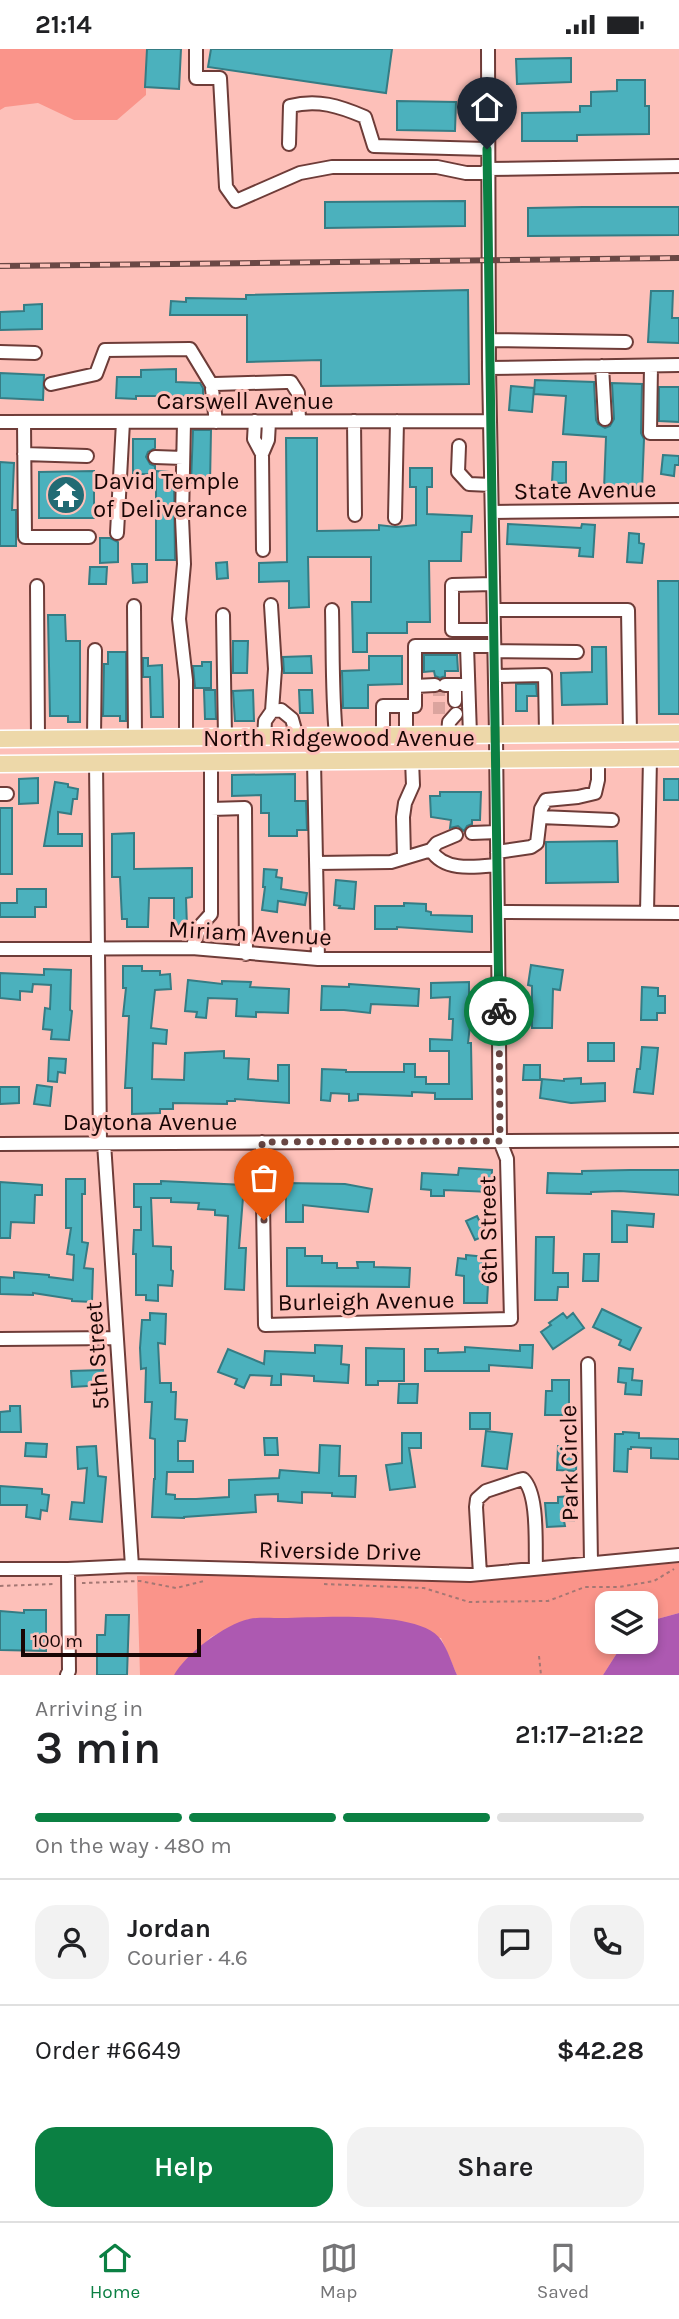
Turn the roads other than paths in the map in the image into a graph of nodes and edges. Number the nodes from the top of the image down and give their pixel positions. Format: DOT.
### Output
graph roads {
  1 [pos="196,49"];
  2 [pos="488,49"];
  3 [pos="289,144"];
  4 [pos="487,149"];
  5 [pos="679,166"];
  6 [pos="487,171"];
  7 [pos="489,340"];
  8 [pos="626,342"];
  9 [pos="0,352"];
  10 [pos="35,353"];
  11 [pos="679,365"];
  12 [pos="602,366"];
  13 [pos="651,366"];
  14 [pos="489,368"];
  15 [pos="51,384"];
  16 [pos="214,385"];
  17 [pos="605,419"];
  18 [pos="255,421"];
  19 [pos="299,421"];
  20 [pos="354,421"];
  21 [pos="397,421"];
  22 [pos="490,421"];
  23 [pos="0,422"];
  24 [pos="23,422"];
  25 [pos="123,422"];
  26 [pos="184,422"];
  27 [pos="216,422"];
  28 [pos="269,422"];
  29 [pos="679,433"];
  30 [pos="459,446"];
  31 [pos="24,454"];
  32 [pos="262,454"];
  33 [pos="87,456"];
  34 [pos="155,457"];
  35 [pos="183,458"];
  36 [pos="491,485"];
  37 [pos="679,510"];
  38 [pos="492,512"];
  39 [pos="355,515"];
  40 [pos="395,518"];
  41 [pos="117,533"];
  42 [pos="89,537"];
  43 [pos="263,550"];
  44 [pos="493,584"];
  45 [pos="37,586"];
  46 [pos="134,605"];
  47 [pos="271,605"];
  48 [pos="332,610"];
  49 [pos="494,610"];
  50 [pos="223,615"];
  51 [pos="494,630"];
  52 [pos="467,646"];
  53 [pos="495,648"];
  54 [pos="94,650"];
  55 [pos="577,652"];
  56 [pos="495,676"];
  57 [pos="451,685"];
  58 [pos="415,686"];
  59 [pos="406,706"];
  60 [pos="272,711"];
  61 [pos="449,717"];
  62 [pos="679,733"];
  63 [pos="546,734"];
  64 [pos="629,734"];
  65 [pos="470,735"];
  66 [pos="496,735"];
  67 [pos="336,736"];
  68 [pos="383,736"];
  69 [pos="406,736"];
  70 [pos="225,737"];
  71 [pos="264,737"];
  72 [pos="297,737"];
  73 [pos="94,738"];
  74 [pos="135,738"];
  75 [pos="186,738"];
  76 [pos="0,739"];
  77 [pos="38,739"];
  78 [pos="598,758"];
  79 [pos="650,758"];
  80 [pos="679,758"];
  81 [pos="496,759"];
  82 [pos="412,760"];
  83 [pos="211,761"];
  84 [pos="314,761"];
  85 [pos="96,762"];
  86 [pos="64,763"];
  87 [pos="0,764"];
  88 [pos="211,809"];
  89 [pos="540,817"];
  90 [pos="611,820"];
  91 [pos="497,832"];
  92 [pos="472,833"];
  93 [pos="456,835"];
  94 [pos="431,850"];
  95 [pos="404,858"];
  96 [pos="497,858"];
  97 [pos="316,863"];
  98 [pos="498,912"];
  99 [pos="647,913"];
  100 [pos="679,913"];
  101 [pos="99,948"];
  102 [pos="192,948"];
  103 [pos="0,949"];
  104 [pos="246,954"];
  105 [pos="317,959"];
  106 [pos="498,959"];
  107 [pos="679,1139"];
  108 [pos="500,1141"];
  109 [pos="262,1142"];
  110 [pos="102,1143"];
  111 [pos="0,1144"];
  112 [pos="510,1319"];
  113 [pos="117,1338"];
  114 [pos="0,1339"];
  115 [pos="589,1364"];
  116 [pos="679,1555"];
  117 [pos="591,1563"];
  118 [pos="132,1566"];
  119 [pos="536,1568"];
  120 [pos="0,1569"];
  121 [pos="68,1569"];
  122 [pos="480,1574"];
  123 [pos="67,1675"];
  1 -- 6 [label="street"];
  2 -- 4 [label="street, 6th Street"];
  3 -- 4 [label="street"];
  4 -- 6 [label="street, 6th Street"];
  5 -- 6 [label="street"];
  6 -- 7 [label="street, 6th Street"];
  7 -- 8 [label="street"];
  7 -- 14 [label="street, 6th Street"];
  9 -- 10 [label="street"];
  11 -- 13 [label="street"];
  12 -- 13 [label="street"];
  12 -- 14 [label="street"];
  12 -- 17 [label="street"];
  13 -- 29 [label="street"];
  14 -- 22 [label="street, 6th Street"];
  15 -- 16 [label="street"];
  16 -- 19 [label="street"];
  16 -- 27 [label="street"];
  18 -- 27 [label="street, Carswell Avenue"];
  18 -- 28 [label="street, Carswell Avenue"];
  18 -- 32 [label="street"];
  19 -- 20 [label="street, Carswell Avenue"];
  19 -- 28 [label="street, Carswell Avenue"];
  20 -- 21 [label="street, Carswell Avenue"];
  20 -- 39 [label="street"];
  21 -- 22 [label="street, Carswell Avenue"];
  21 -- 40 [label="street"];
  22 -- 36 [label="street, 6th Street"];
  23 -- 24 [label="street, Carswell Avenue"];
  24 -- 25 [label="street, Carswell Avenue"];
  24 -- 31 [label="street"];
  25 -- 26 [label="street, Carswell Avenue"];
  25 -- 41 [label="street"];
  26 -- 27 [label="street, Carswell Avenue"];
  26 -- 35 [label="street"];
  28 -- 32 [label="street"];
  30 -- 36 [label="street"];
  31 -- 33 [label="street"];
  31 -- 42 [label="street"];
  32 -- 43 [label="street"];
  34 -- 35 [label="street"];
  35 -- 75 [label="street"];
  36 -- 38 [label="street, 6th Street"];
  37 -- 38 [label="street, State Avenue"];
  38 -- 44 [label="street, 6th Street"];
  44 -- 49 [label="street, 6th Street"];
  44 -- 51 [label="street"];
  45 -- 77 [label="street"];
  46 -- 74 [label="street"];
  47 -- 60 [label="street"];
  48 -- 67 [label="street"];
  49 -- 51 [label="street, 6th Street"];
  49 -- 64 [label="street"];
  50 -- 70 [label="street"];
  51 -- 53 [label="street, 6th Street"];
  52 -- 53 [label="street"];
  52 -- 57 [label="street"];
  52 -- 58 [label="street"];
  53 -- 55 [label="street"];
  53 -- 56 [label="street, 6th Street"];
  54 -- 73 [label="street"];
  56 -- 63 [label="street"];
  56 -- 66 [label="street, 6th Street"];
  57 -- 58 [label="street"];
  57 -- 61 [label="street"];
  57 -- 65 [label="street"];
  58 -- 59 [label="street"];
  59 -- 68 [label="street"];
  59 -- 69 [label="street"];
  60 -- 71 [label="street"];
  60 -- 72 [label="street"];
  61 -- 65 [label="main road, North Ridgewood Avenue"];
  61 -- 69 [label="main road, North Ridgewood Avenue"];
  62 -- 64 [label="main road, North Ridgewood Avenue"];
  63 -- 64 [label="main road, North Ridgewood Avenue"];
  63 -- 66 [label="main road, North Ridgewood Avenue"];
  65 -- 66 [label="main road, North Ridgewood Avenue"];
  66 -- 81 [label="street, 6th Street"];
  67 -- 68 [label="main road, North Ridgewood Avenue"];
  67 -- 72 [label="main road, North Ridgewood Avenue"];
  68 -- 69 [label="main road, North Ridgewood Avenue"];
  70 -- 71 [label="main road, North Ridgewood Avenue"];
  70 -- 75 [label="main road, North Ridgewood Avenue"];
  71 -- 72 [label="main road, North Ridgewood Avenue"];
  73 -- 74 [label="main road, North Ridgewood Avenue"];
  73 -- 77 [label="main road, North Ridgewood Avenue"];
  73 -- 86 [label="main road"];
  74 -- 75 [label="main road, North Ridgewood Avenue"];
  74 -- 85 [label="main road"];
  76 -- 77 [label="main road, North Ridgewood Avenue"];
  78 -- 79 [label="main road, North Ridgewood Avenue"];
  78 -- 81 [label="main road, North Ridgewood Avenue"];
  78 -- 89 [label="street"];
  79 -- 80 [label="main road, North Ridgewood Avenue"];
  79 -- 99 [label="street"];
  81 -- 82 [label="main road, North Ridgewood Avenue"];
  81 -- 91 [label="street, 6th Street"];
  82 -- 84 [label="main road, North Ridgewood Avenue"];
  82 -- 95 [label="street"];
  83 -- 84 [label="main road, North Ridgewood Avenue"];
  83 -- 85 [label="main road, North Ridgewood Avenue"];
  83 -- 88 [label="street"];
  84 -- 97 [label="street"];
  85 -- 86 [label="main road, North Ridgewood Avenue"];
  85 -- 101 [label="street, 5th Street"];
  86 -- 87 [label="main road, North Ridgewood Avenue"];
  88 -- 102 [label="street"];
  88 -- 104 [label="street"];
  89 -- 90 [label="street"];
  89 -- 96 [label="street"];
  91 -- 92 [label="street"];
  91 -- 96 [label="street, 6th Street"];
  93 -- 94 [label="street"];
  94 -- 95 [label="street"];
  94 -- 96 [label="street"];
  95 -- 97 [label="street"];
  96 -- 98 [label="street, 6th Street"];
  97 -- 105 [label="street"];
  98 -- 99 [label="street"];
  98 -- 106 [label="street, 6th Street"];
  99 -- 100 [label="street"];
  101 -- 102 [label="street, Miriam Avenue"];
  101 -- 103 [label="street, Miriam Avenue"];
  101 -- 110 [label="street, 5th Street"];
  102 -- 104 [label="street, Miriam Avenue"];
  104 -- 105 [label="street, Miriam Avenue"];
  105 -- 106 [label="street, Miriam Avenue"];
  106 -- 108 [label="street, 6th Street"];
  107 -- 108 [label="street, Daytona Avenue"];
  108 -- 109 [label="street, Daytona Avenue"];
  108 -- 112 [label="street, 6th Street"];
  109 -- 110 [label="street, Daytona Avenue"];
  109 -- 112 [label="street, Burleigh Avenue"];
  110 -- 111 [label="street, Daytona Avenue"];
  110 -- 113 [label="street, 5th Street"];
  113 -- 114 [label="street"];
  113 -- 118 [label="street, 5th Street"];
  115 -- 117 [label="street, Park Circle"];
  116 -- 117 [label="street, Riverside Drive"];
  117 -- 119 [label="street, Riverside Drive"];
  118 -- 121 [label="street, Riverside Drive"];
  118 -- 122 [label="street, Riverside Drive"];
  119 -- 122 [label="street, Riverside Drive"];
  119 -- 122 [label="street"];
  120 -- 121 [label="street, Riverside Drive"];
  121 -- 123 [label="street"];
}
